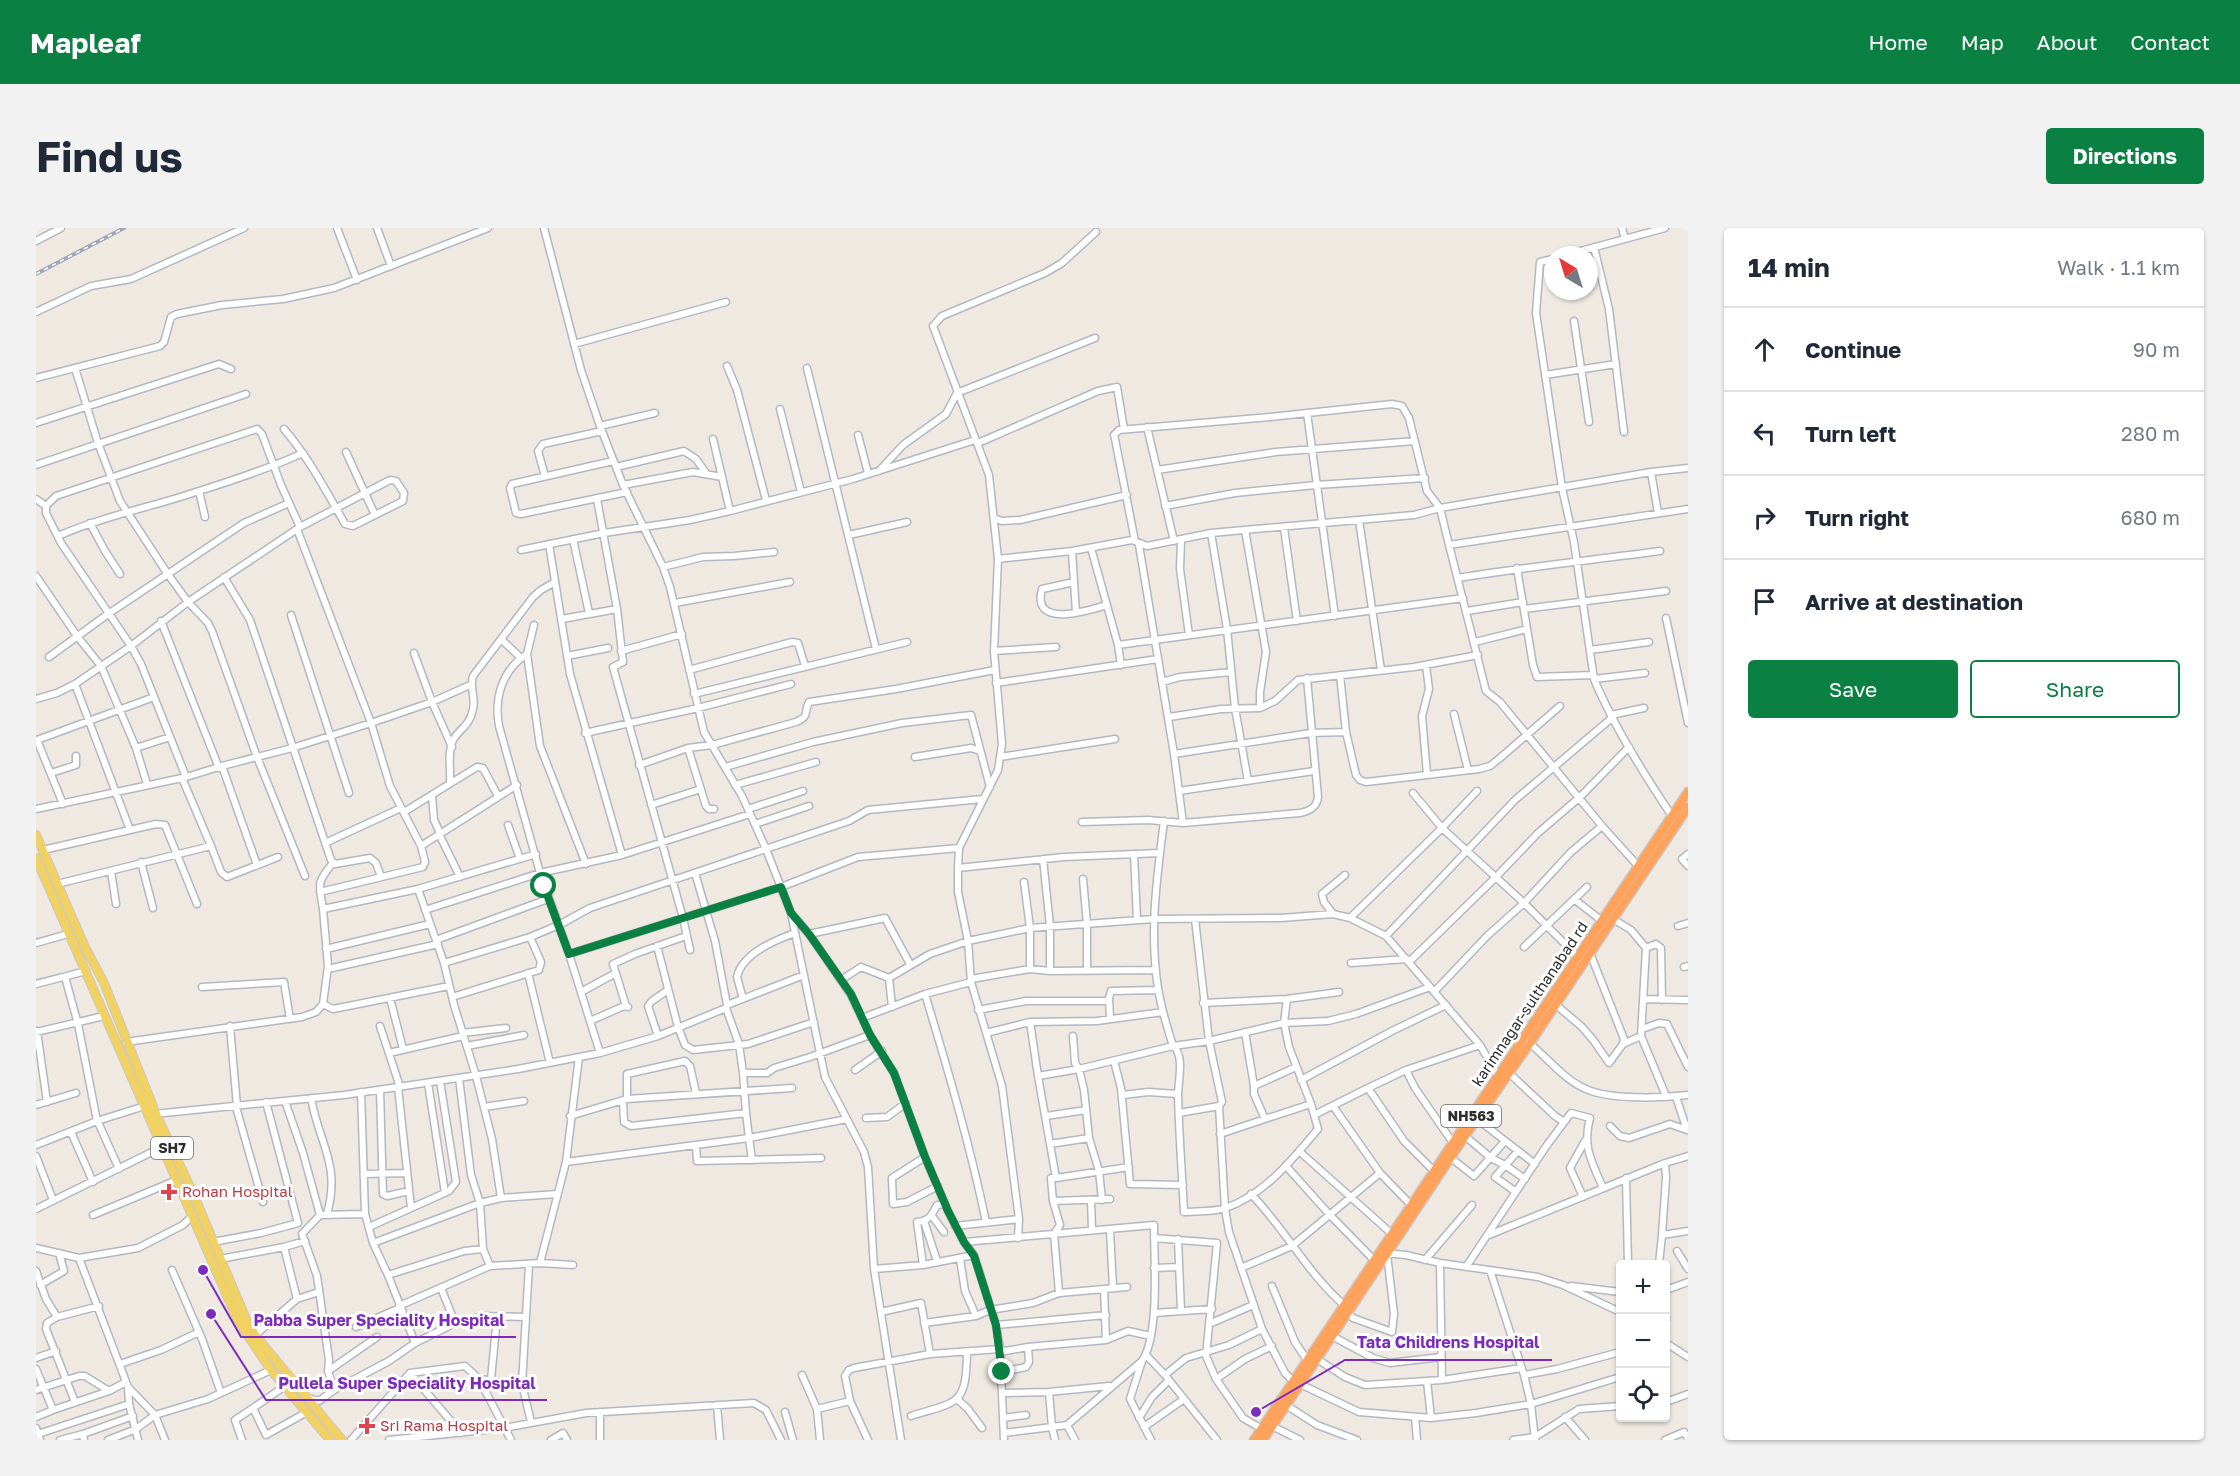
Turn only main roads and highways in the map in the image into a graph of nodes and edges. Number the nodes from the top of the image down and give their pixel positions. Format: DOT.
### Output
graph roads {
  1 [pos="1688,792"];
  2 [pos="1688,807"];
  3 [pos="36,835"];
  4 [pos="36,858"];
  5 [pos="39,873"];
  6 [pos="1580,960"];
  7 [pos="1527,1041"];
  8 [pos="152,1115"];
  9 [pos="1380,1255"];
  10 [pos="1346,1309"];
  11 [pos="1297,1382"];
  12 [pos="330,1440"];
  13 [pos="342,1440"];
  14 [pos="1254,1440"];
  15 [pos="1263,1440"];
  1 -- 6 [label="highway, karimnagar-sulthanabad rd / NH563"];
  2 -- 6 [label="highway, NH563"];
  3 -- 8 [label="main road, SH7"];
  4 -- 5 [label="main road, SH7"];
  5 -- 8 [label="main road, SH7"];
  6 -- 7 [label="highway, karimnagar-sulthanabad rd / NH563"];
  6 -- 7 [label="highway, NH563"];
  7 -- 9 [label="highway, NH563"];
  7 -- 9 [label="highway, karimnagar-sulthanabad rd / NH563"];
  8 -- 12 [label="main road, SH7"];
  8 -- 13 [label="main road, SH7"];
  9 -- 10 [label="highway, karimnagar-sulthanabad rd / NH563"];
  9 -- 10 [label="highway, NH563"];
  10 -- 11 [label="highway, NH563"];
  10 -- 11 [label="highway, karimnagar-sulthanabad rd / NH563"];
  11 -- 14 [label="highway, karimnagar-sulthanabad rd / NH563"];
  11 -- 15 [label="highway, NH563"];
}
